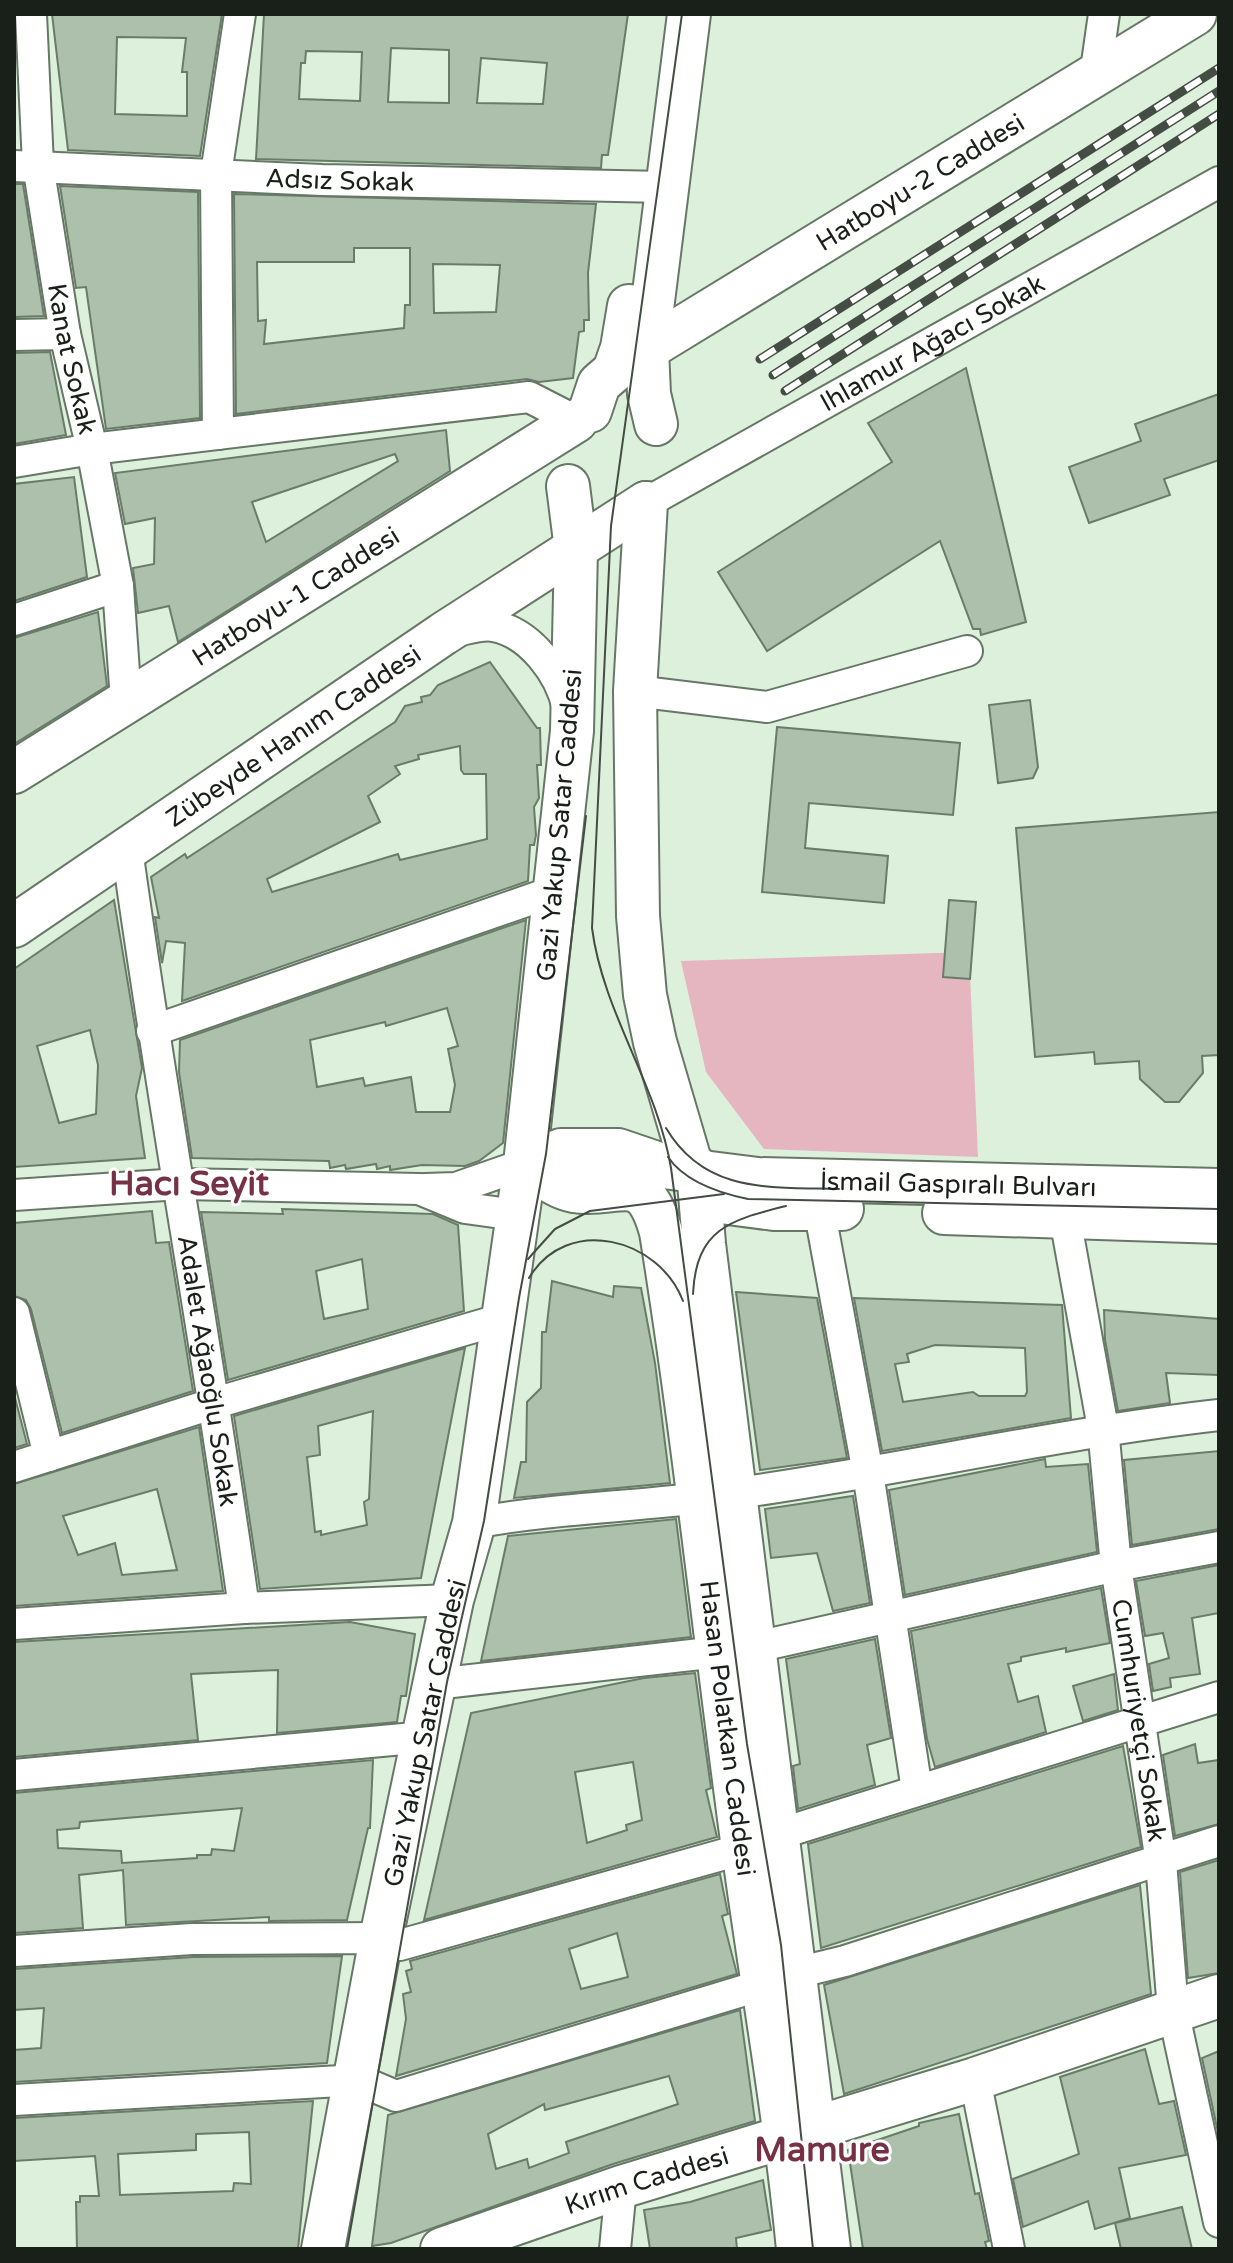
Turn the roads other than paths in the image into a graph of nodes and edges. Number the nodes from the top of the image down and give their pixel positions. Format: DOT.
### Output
graph roads {
  1 [pos="31,14"];
  2 [pos="240,14"];
  3 [pos="674,14"];
  4 [pos="689,14"];
  5 [pos="1104,14"];
  6 [pos="1195,14"];
  7 [pos="1095,77"];
  8 [pos="26,165"];
  9 [pos="216,174"];
  10 [pos="1219,182"];
  11 [pos="657,187"];
  12 [pos="65,334"];
  13 [pos="14,335"];
  14 [pos="647,349"];
  15 [pos="583,416"];
  16 [pos="656,424"];
  17 [pos="218,434"];
  18 [pos="92,449"];
  19 [pos="14,462"];
  20 [pos="568,486"];
  21 [pos="646,503"];
  22 [pos="576,549"];
  23 [pos="118,586"];
  24 [pos="14,620"];
  25 [pos="443,634"];
  26 [pos="967,651"];
  27 [pos="635,691"];
  28 [pos="126,701"];
  29 [pos="572,731"];
  30 [pos="14,772"];
  31 [pos="127,849"];
  32 [pos="555,891"];
  33 [pos="14,926"];
  34 [pos="152,1031"];
  35 [pos="525,1164"];
  36 [pos="180,1184"];
  37 [pos="700,1185"];
  38 [pos="419,1189"];
  39 [pos="1219,1190"];
  40 [pos="14,1195"];
  41 [pos="630,1198"];
  42 [pos="819,1208"];
  43 [pos="517,1215"];
  44 [pos="1065,1218"];
  45 [pos="1219,1222"];
  46 [pos="14,1313"];
  47 [pos="502,1319"];
  48 [pos="22,1370"];
  49 [pos="215,1403"];
  50 [pos="1219,1415"];
  51 [pos="1103,1428"];
  52 [pos="49,1456"];
  53 [pos="14,1467"];
  54 [pos="868,1473"];
  55 [pos="719,1495"];
  56 [pos="474,1523"];
  57 [pos="1219,1547"];
  58 [pos="1116,1566"];
  59 [pos="452,1600"];
  60 [pos="244,1608"];
  61 [pos="889,1620"];
  62 [pos="14,1624"];
  63 [pos="737,1650"];
  64 [pos="435,1684"];
  65 [pos="1219,1697"];
  66 [pos="1139,1721"];
  67 [pos="425,1737"];
  68 [pos="14,1775"];
  69 [pos="917,1790"];
  70 [pos="1219,1841"];
  71 [pos="761,1842"];
  72 [pos="1161,1862"];
  73 [pos="381,1938"];
  74 [pos="14,1951"];
  75 [pos="780,1978"];
  76 [pos="1219,1996"];
  77 [pos="1173,2010"];
  78 [pos="975,2079"];
  79 [pos="358,2080"];
  80 [pos="14,2100"];
  81 [pos="801,2133"];
  82 [pos="621,2187"];
  83 [pos="1219,2222"];
  84 [pos="466,2245"];
  85 [pos="323,2249"];
  86 [pos="615,2249"];
  87 [pos="798,2249"];
  88 [pos="829,2249"];
  89 [pos="1009,2249"];
  1 -- 8 [label="street, Kanat Sokak"];
  2 -- 9 [label="street"];
  3 -- 11 [label="main road"];
  4 -- 11 [label="main road"];
  5 -- 7 [label="street"];
  6 -- 7 [label="main road, Hatboyu-2 Caddesi"];
  7 -- 14 [label="main road, Hatboyu-2 Caddesi"];
  8 -- 9 [label="street, Adsız Sokak"];
  8 -- 12 [label="street, Kanat Sokak"];
  9 -- 11 [label="street, Adsız Sokak"];
  9 -- 17 [label="street"];
  10 -- 21 [label="street, Ihlamur Ağacı Sokak"];
  11 -- 14 [label="main road"];
  11 -- 15 [label="main road"];
  12 -- 13 [label="street"];
  12 -- 18 [label="street, Kanat Sokak"];
  14 -- 16 [label="main road"];
  15 -- 16 [label="main road"];
  15 -- 17 [label="street"];
  15 -- 20 [label="main road"];
  15 -- 28 [label="main road, Hatboyu-1 Caddesi"];
  16 -- 21 [label="main road"];
  17 -- 18 [label="street"];
  18 -- 19 [label="street"];
  18 -- 23 [label="street, Kanat Sokak"];
  20 -- 21 [label="main road"];
  20 -- 22 [label="main road, Gazi Yakup Satar Caddesi"];
  21 -- 22 [label="main road, Zübeyde Hanım Caddesi"];
  21 -- 27 [label="main road"];
  22 -- 25 [label="main road, Zübeyde Hanım Caddesi"];
  22 -- 29 [label="main road, Gazi Yakup Satar Caddesi"];
  23 -- 24 [label="street"];
  23 -- 28 [label="street, Kanat Sokak"];
  25 -- 29 [label="street"];
  25 -- 31 [label="main road, Zübeyde Hanım Caddesi"];
  26 -- 27 [label="street"];
  27 -- 37 [label="main road"];
  28 -- 30 [label="main road, Hatboyu-1 Caddesi"];
  29 -- 32 [label="main road, Gazi Yakup Satar Caddesi"];
  31 -- 33 [label="main road, Zübeyde Hanım Caddesi"];
  31 -- 34 [label="street, Adalet Ağaoğlu Sokak"];
  32 -- 34 [label="street"];
  32 -- 35 [label="main road, Gazi Yakup Satar Caddesi"];
  34 -- 36 [label="street, Adalet Ağaoğlu Sokak"];
  35 -- 37 [label="main road"];
  35 -- 38 [label="street"];
  35 -- 41 [label="main road"];
  35 -- 43 [label="main road, Gazi Yakup Satar Caddesi"];
  36 -- 38 [label="street"];
  36 -- 40 [label="street"];
  36 -- 49 [label="street, Adalet Ağaoğlu Sokak"];
  37 -- 39 [label="main road, İsmail Gaspıralı Bulvarı"];
  37 -- 41 [label="main road"];
  37 -- 42 [label="main road"];
  37 -- 55 [label="main road"];
  38 -- 43 [label="street"];
  41 -- 43 [label="main road"];
  41 -- 55 [label="main road, Hasan Polatkan Caddesi"];
  42 -- 44 [label="main road"];
  42 -- 54 [label="street"];
  43 -- 47 [label="main road, Gazi Yakup Satar Caddesi"];
  44 -- 45 [label="main road"];
  44 -- 51 [label="street, Cumhuriyetçi Sokak"];
  46 -- 48 [label="street"];
  47 -- 49 [label="street"];
  47 -- 56 [label="main road, Gazi Yakup Satar Caddesi"];
  48 -- 52 [label="street"];
  49 -- 52 [label="street"];
  49 -- 60 [label="street, Adalet Ağaoğlu Sokak"];
  50 -- 51 [label="street"];
  51 -- 54 [label="street"];
  51 -- 58 [label="street, Cumhuriyetçi Sokak"];
  52 -- 53 [label="street"];
  54 -- 55 [label="street"];
  54 -- 61 [label="street"];
  55 -- 56 [label="street"];
  55 -- 63 [label="main road, Hasan Polatkan Caddesi"];
  56 -- 59 [label="main road, Gazi Yakup Satar Caddesi"];
  57 -- 58 [label="street"];
  58 -- 61 [label="street"];
  58 -- 66 [label="street, Cumhuriyetçi Sokak"];
  59 -- 60 [label="street"];
  59 -- 64 [label="main road, Gazi Yakup Satar Caddesi"];
  60 -- 62 [label="street"];
  61 -- 63 [label="street"];
  61 -- 69 [label="street"];
  63 -- 64 [label="street"];
  63 -- 71 [label="main road, Hasan Polatkan Caddesi"];
  64 -- 67 [label="main road, Gazi Yakup Satar Caddesi"];
  65 -- 66 [label="street"];
  66 -- 69 [label="street"];
  66 -- 72 [label="street, Cumhuriyetçi Sokak"];
  67 -- 68 [label="street"];
  67 -- 73 [label="main road, Gazi Yakup Satar Caddesi"];
  69 -- 71 [label="street"];
  70 -- 72 [label="street"];
  71 -- 73 [label="street"];
  71 -- 75 [label="main road, Hasan Polatkan Caddesi"];
  72 -- 75 [label="street"];
  72 -- 77 [label="street, Cumhuriyetçi Sokak"];
  73 -- 74 [label="street"];
  73 -- 79 [label="main road, Gazi Yakup Satar Caddesi"];
  75 -- 79 [label="street"];
  75 -- 81 [label="main road, Hasan Polatkan Caddesi"];
  76 -- 77 [label="main road, Kırım Caddesi"];
  77 -- 78 [label="main road, Kırım Caddesi"];
  77 -- 83 [label="street, Cumhuriyetçi Sokak"];
  78 -- 81 [label="main road, Kırım Caddesi"];
  78 -- 89 [label="street"];
  79 -- 80 [label="street"];
  79 -- 85 [label="main road, Gazi Yakup Satar Caddesi"];
  81 -- 82 [label="main road, Kırım Caddesi"];
  81 -- 87 [label="main road"];
  81 -- 88 [label="main road"];
  82 -- 84 [label="main road, Kırım Caddesi"];
  82 -- 86 [label="street"];
}
